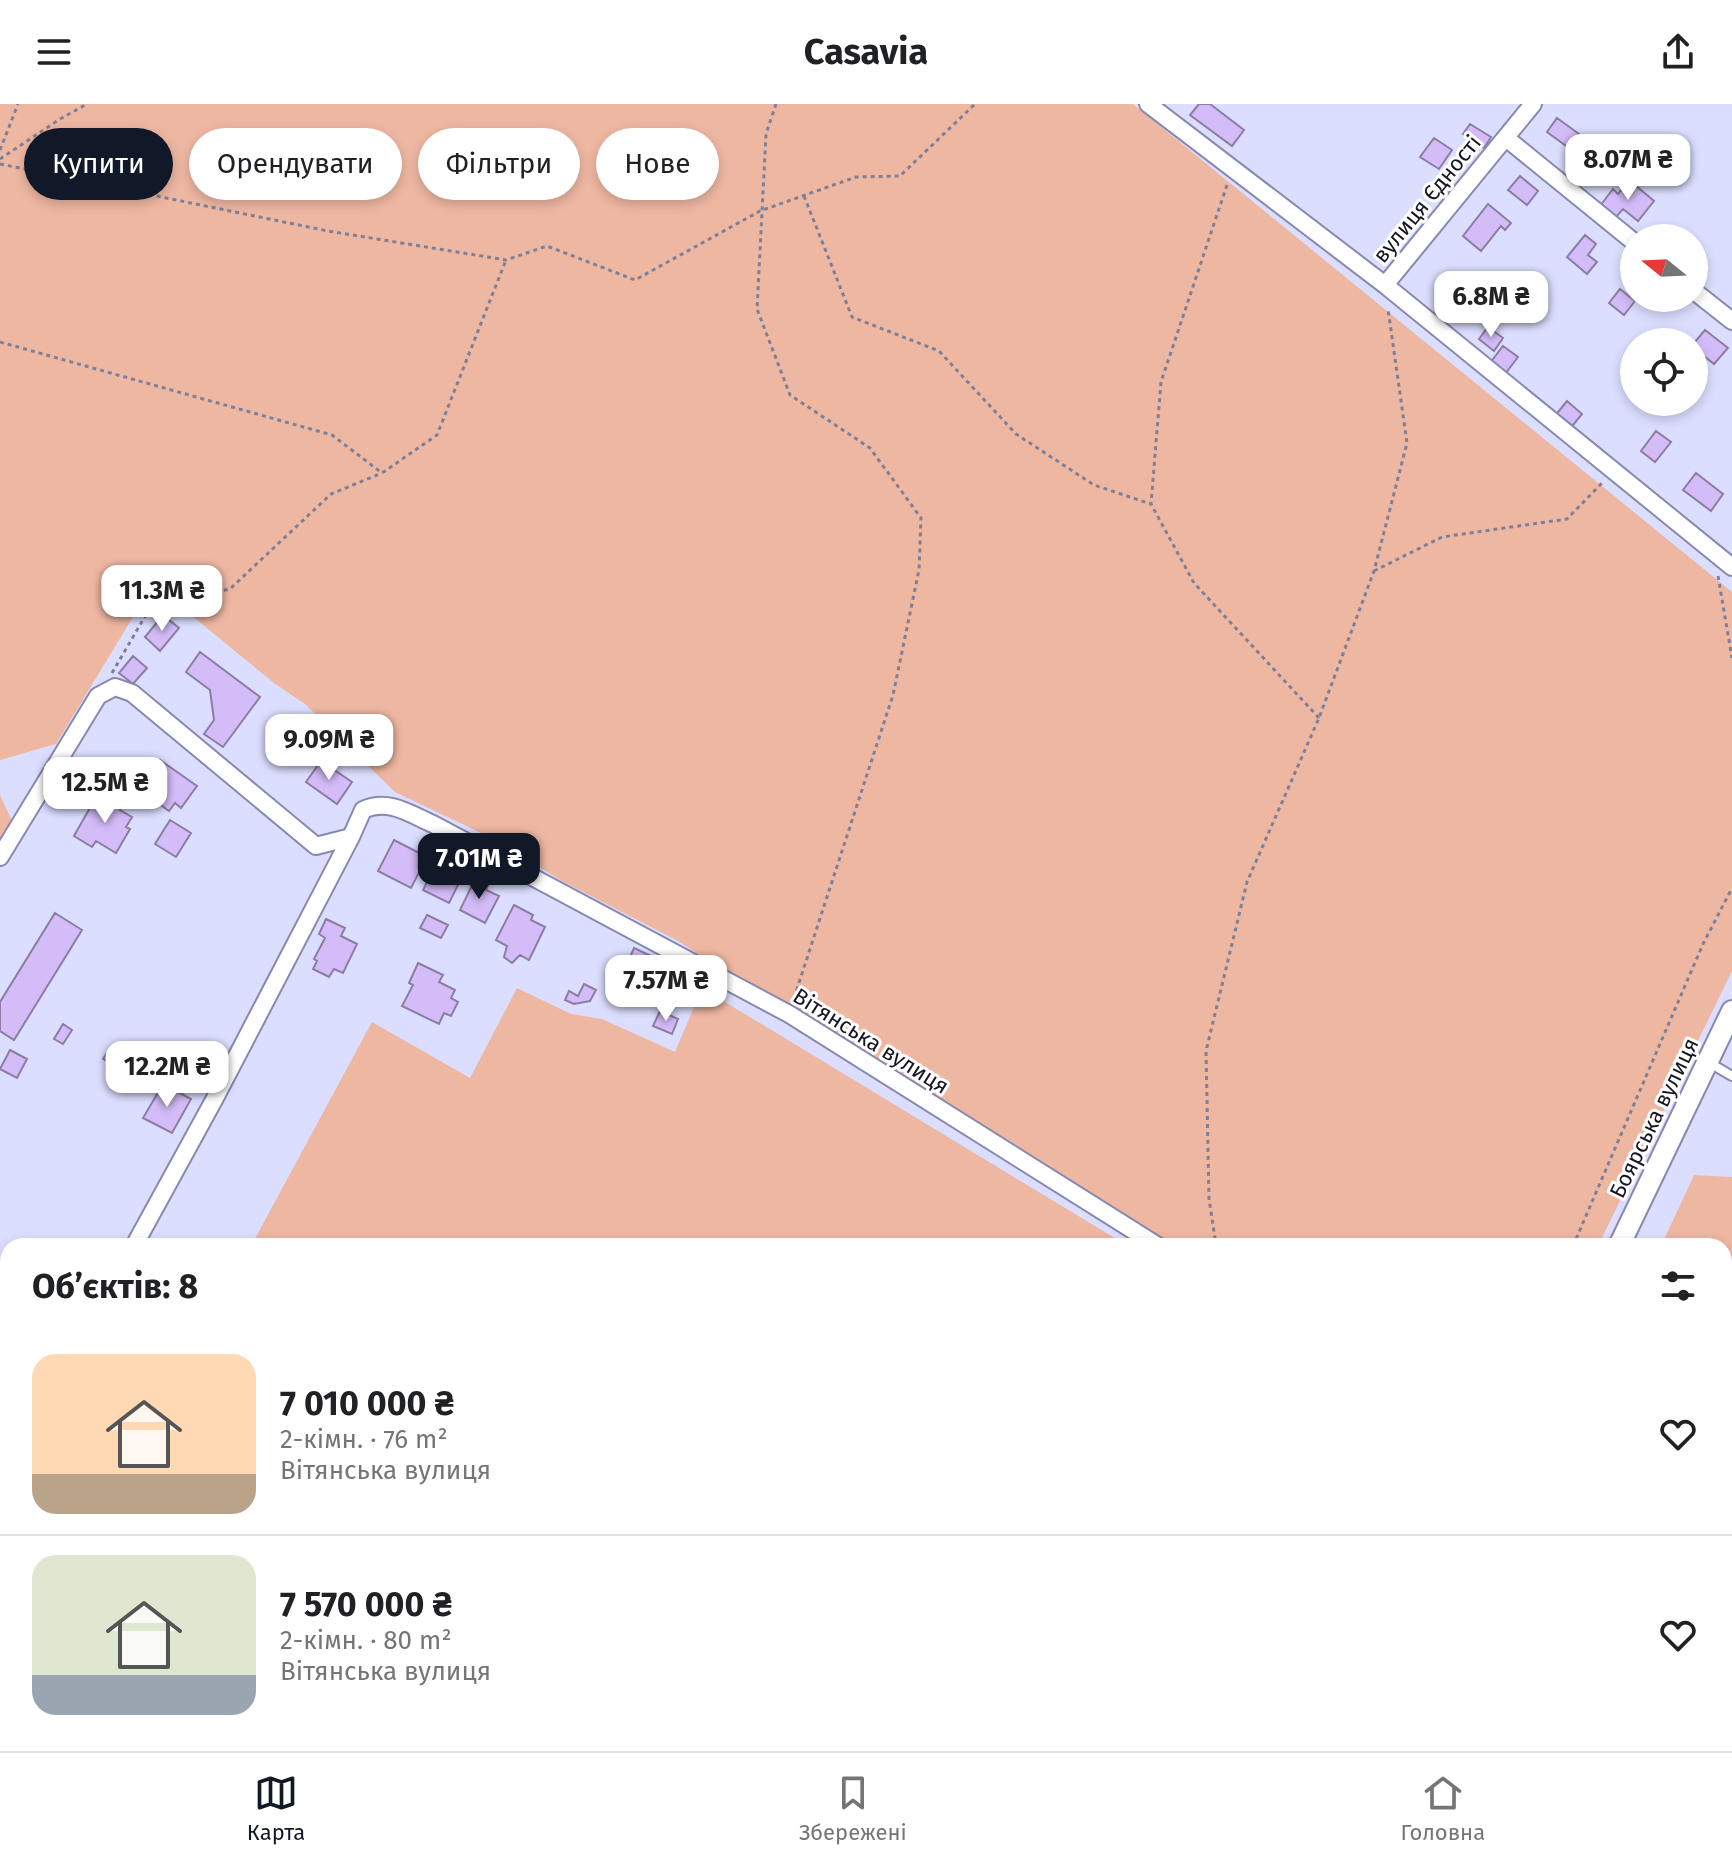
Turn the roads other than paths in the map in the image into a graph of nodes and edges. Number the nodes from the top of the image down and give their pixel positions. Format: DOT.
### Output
graph roads {
  1 [pos="1148,104"];
  2 [pos="1533,104"];
  3 [pos="1506,138"];
  4 [pos="1620,231"];
  5 [pos="1385,285"];
  6 [pos="1708,302"];
  7 [pos="1732,321"];
  8 [pos="1732,567"];
  9 [pos="351,837"];
  10 [pos="0,857"];
  11 [pos="1732,1011"];
  12 [pos="1707,1061"];
  13 [pos="1732,1076"];
  14 [pos="138,1238"];
  15 [pos="1145,1238"];
  16 [pos="1623,1238"];
  1 -- 5 [label="street"];
  2 -- 3 [label="street, вулиця Єдності"];
  3 -- 4 [label="street"];
  3 -- 5 [label="street, вулиця Єдності"];
  5 -- 8 [label="street"];
  6 -- 7 [label="street"];
  9 -- 10 [label="street"];
  9 -- 14 [label="street, Вітянська вулиця"];
  9 -- 15 [label="street, Вітянська вулиця"];
  11 -- 12 [label="street, Боярська вулиця"];
  12 -- 13 [label="lane"];
  12 -- 16 [label="street, Боярська вулиця"];
}
